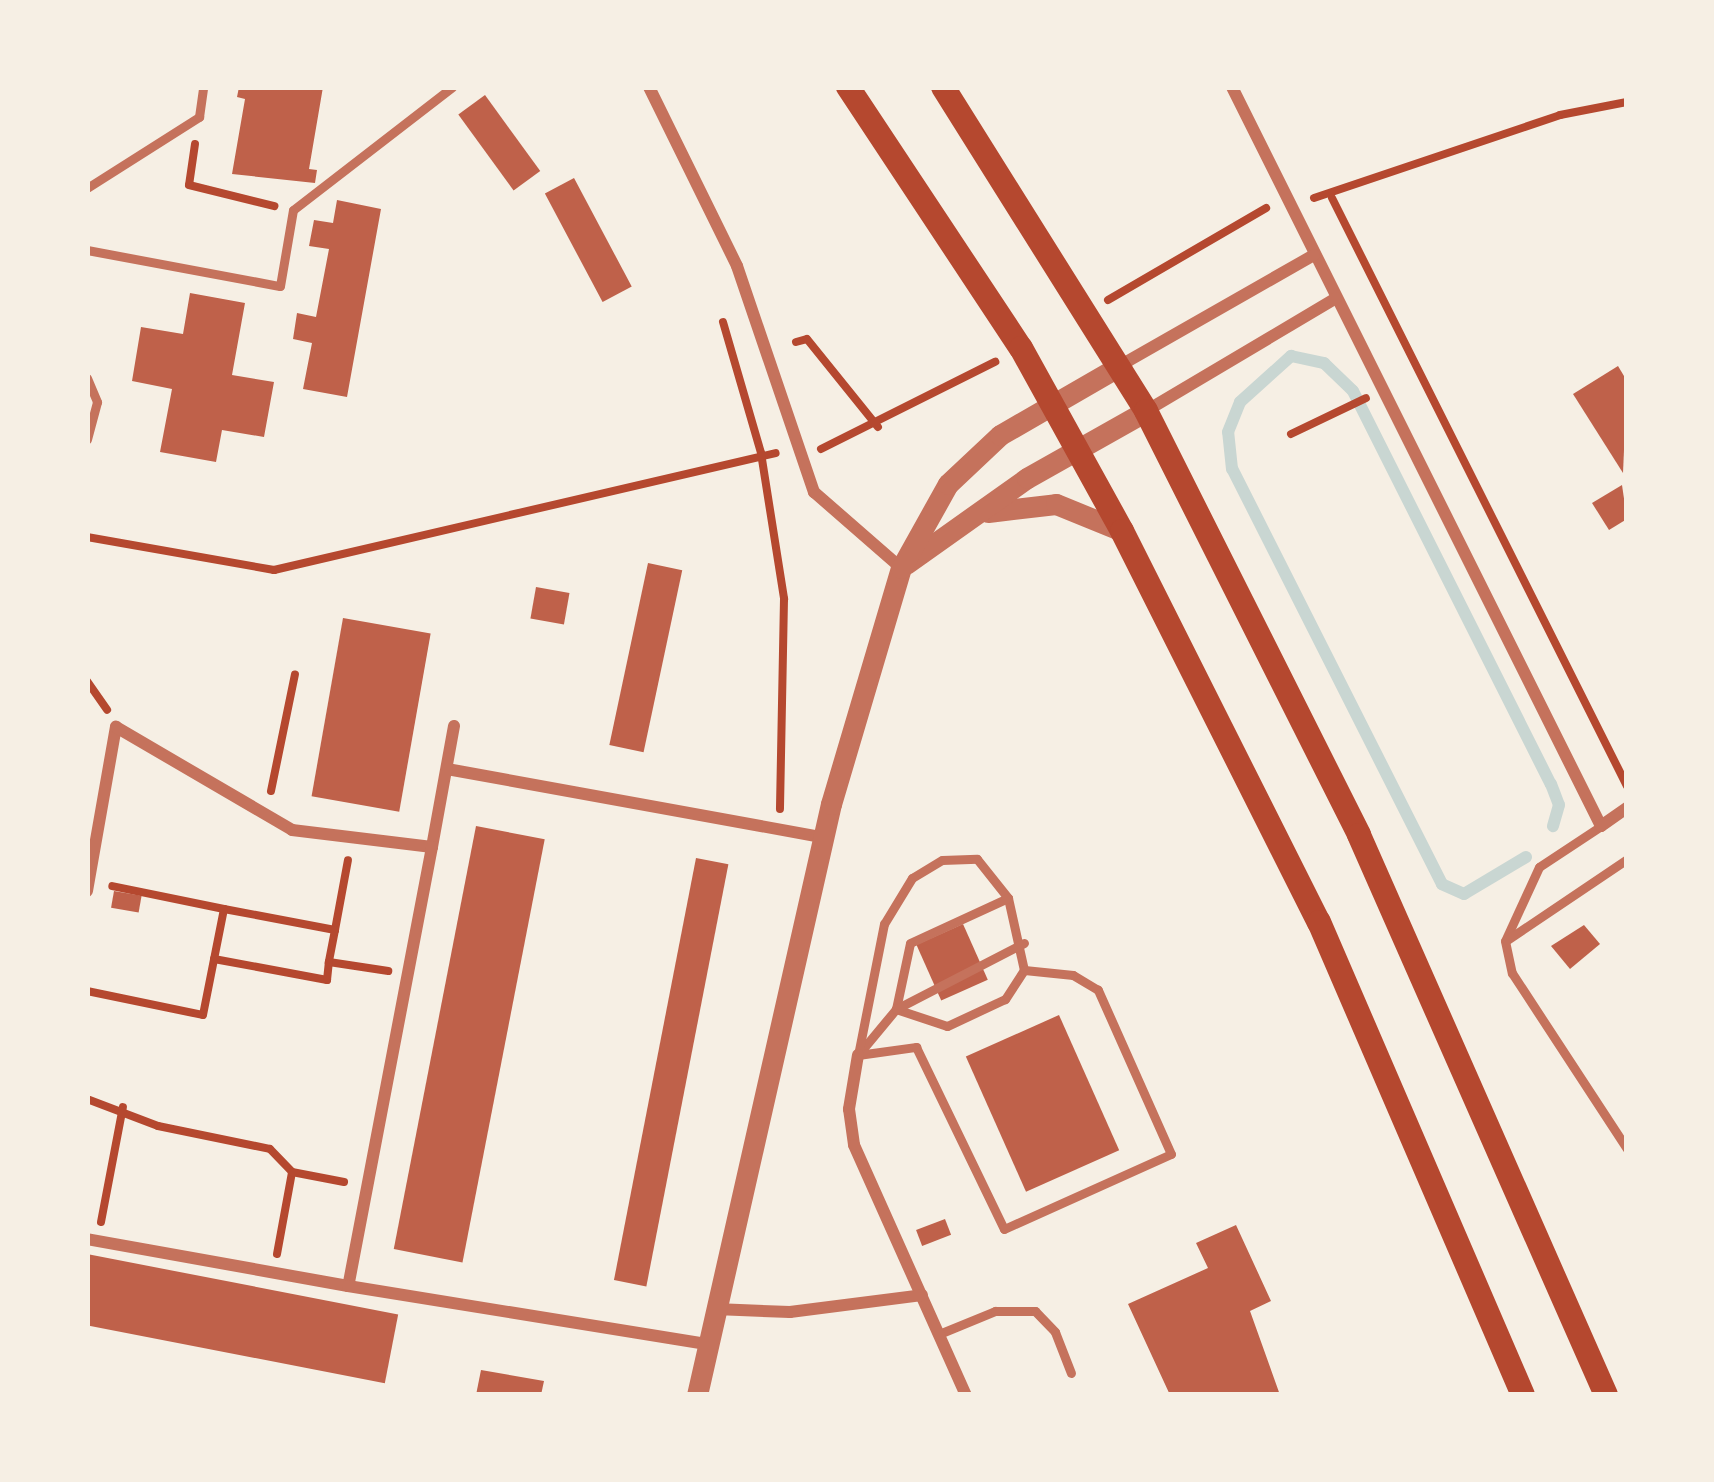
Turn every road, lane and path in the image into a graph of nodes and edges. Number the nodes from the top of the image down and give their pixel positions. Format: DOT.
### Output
graph roads {
  1 [pos="203,87"];
  2 [pos="452,87"];
  3 [pos="649,87"];
  4 [pos="848,87"];
  5 [pos="943,87"];
  6 [pos="1232,87"];
  7 [pos="1627,102"];
  8 [pos="199,117"];
  9 [pos="87,188"];
  10 [pos="1286,197"];
  11 [pos="1332,198"];
  12 [pos="293,210"];
  13 [pos="87,250"];
  14 [pos="1314,255"];
  15 [pos="1336,298"];
  16 [pos="1089,311"];
  17 [pos="723,322"];
  18 [pos="796,342"];
  19 [pos="1021,348"];
  20 [pos="1121,365"];
  21 [pos="87,378"];
  22 [pos="1367,398"];
  23 [pos="1052,403"];
  24 [pos="1146,411"];
  25 [pos="878,427"];
  26 [pos="1292,434"];
  27 [pos="87,440"];
  28 [pos="1077,449"];
  29 [pos="794,452"];
  30 [pos="761,453"];
  31 [pos="976,516"];
  32 [pos="1122,531"];
  33 [pos="87,537"];
  34 [pos="901,568"];
  35 [pos="296,674"];
  36 [pos="454,726"];
  37 [pos="447,769"];
  38 [pos="1627,785"];
  39 [pos="1627,808"];
  40 [pos="266,816"];
  41 [pos="1601,826"];
  42 [pos="779,829"];
  43 [pos="823,837"];
  44 [pos="352,839"];
  45 [pos="432,847"];
  46 [pos="1627,859"];
  47 [pos="88,886"];
  48 [pos="1008,898"];
  49 [pos="224,909"];
  50 [pos="334,930"];
  51 [pos="1505,941"];
  52 [pos="1024,943"];
  53 [pos="214,959"];
  54 [pos="329,962"];
  55 [pos="1024,970"];
  56 [pos="407,975"];
  57 [pos="87,991"];
  58 [pos="896,1009"];
  59 [pos="858,1055"];
  60 [pos="87,1099"];
  61 [pos="123,1106"];
  62 [pos="1627,1149"];
  63 [pos="292,1172"];
  64 [pos="367,1186"];
  65 [pos="92,1240"];
  66 [pos="274,1273"];
  67 [pos="348,1286"];
  68 [pos="922,1295"];
  69 [pos="715,1309"];
  70 [pos="939,1334"];
  71 [pos="706,1344"];
  72 [pos="1071,1373"];
  73 [pos="697,1395"];
  74 [pos="966,1395"];
  75 [pos="1522,1395"];
  76 [pos="1606,1395"];
  1 -- 8 [label="lane"];
  2 -- 12 [label="lane"];
  3 -- 29 [label="street"];
  4 -- 19 [label="main road"];
  5 -- 16 [label="main road"];
  6 -- 10 [label="street"];
  7 -- 11 [label="path"];
  8 -- 9 [label="lane"];
  8 -- 12 [label="path"];
  10 -- 11 [label="path"];
  10 -- 14 [label="street"];
  10 -- 16 [label="path"];
  11 -- 38 [label="path"];
  12 -- 13 [label="lane"];
  14 -- 15 [label="street"];
  14 -- 20 [label="street"];
  15 -- 24 [label="street"];
  15 -- 41 [label="street"];
  16 -- 20 [label="main road"];
  17 -- 30 [label="path"];
  18 -- 25 [label="path"];
  19 -- 23 [label="main road"];
  19 -- 25 [label="path"];
  20 -- 23 [label="street"];
  20 -- 24 [label="main road"];
  21 -- 27 [label="lane"];
  22 -- 26 [label="path"];
  23 -- 28 [label="main road"];
  23 -- 34 [label="street"];
  24 -- 28 [label="street"];
  24 -- 76 [label="main road"];
  25 -- 29 [label="path"];
  28 -- 31 [label="street"];
  28 -- 32 [label="main road"];
  29 -- 30 [label="path"];
  29 -- 34 [label="street"];
  30 -- 33 [label="path"];
  30 -- 42 [label="path"];
  31 -- 32 [label="street"];
  31 -- 34 [label="street"];
  32 -- 75 [label="main road"];
  34 -- 43 [label="street"];
  35 -- 40 [label="path"];
  36 -- 37 [label="street"];
  37 -- 42 [label="street"];
  37 -- 45 [label="street"];
  39 -- 41 [label="street"];
  40 -- 44 [label="street"];
  40 -- 47 [label="street"];
  41 -- 51 [label="lane"];
  42 -- 43 [label="street"];
  43 -- 69 [label="street"];
  44 -- 45 [label="street"];
  44 -- 50 [label="path"];
  45 -- 56 [label="street"];
  46 -- 51 [label="lane"];
  47 -- 49 [label="path"];
  48 -- 52 [label="lane"];
  48 -- 58 [label="lane"];
  48 -- 59 [label="lane"];
  49 -- 50 [label="path"];
  49 -- 53 [label="path"];
  50 -- 54 [label="path"];
  51 -- 62 [label="lane"];
  52 -- 55 [label="lane"];
  52 -- 58 [label="lane"];
  53 -- 54 [label="path"];
  53 -- 57 [label="path"];
  54 -- 56 [label="path"];
  55 -- 58 [label="lane"];
  55 -- 59 [label="lane"];
  56 -- 64 [label="street"];
  58 -- 59 [label="lane"];
  59 -- 68 [label="street"];
  60 -- 61 [label="path"];
  61 -- 63 [label="path"];
  61 -- 65 [label="path"];
  63 -- 64 [label="path"];
  63 -- 66 [label="path"];
  64 -- 67 [label="street"];
  65 -- 66 [label="street"];
  66 -- 67 [label="street"];
  67 -- 71 [label="street"];
  68 -- 69 [label="street"];
  68 -- 70 [label="street"];
  69 -- 71 [label="street"];
  70 -- 72 [label="lane"];
  70 -- 74 [label="street"];
  71 -- 73 [label="street"];
}
